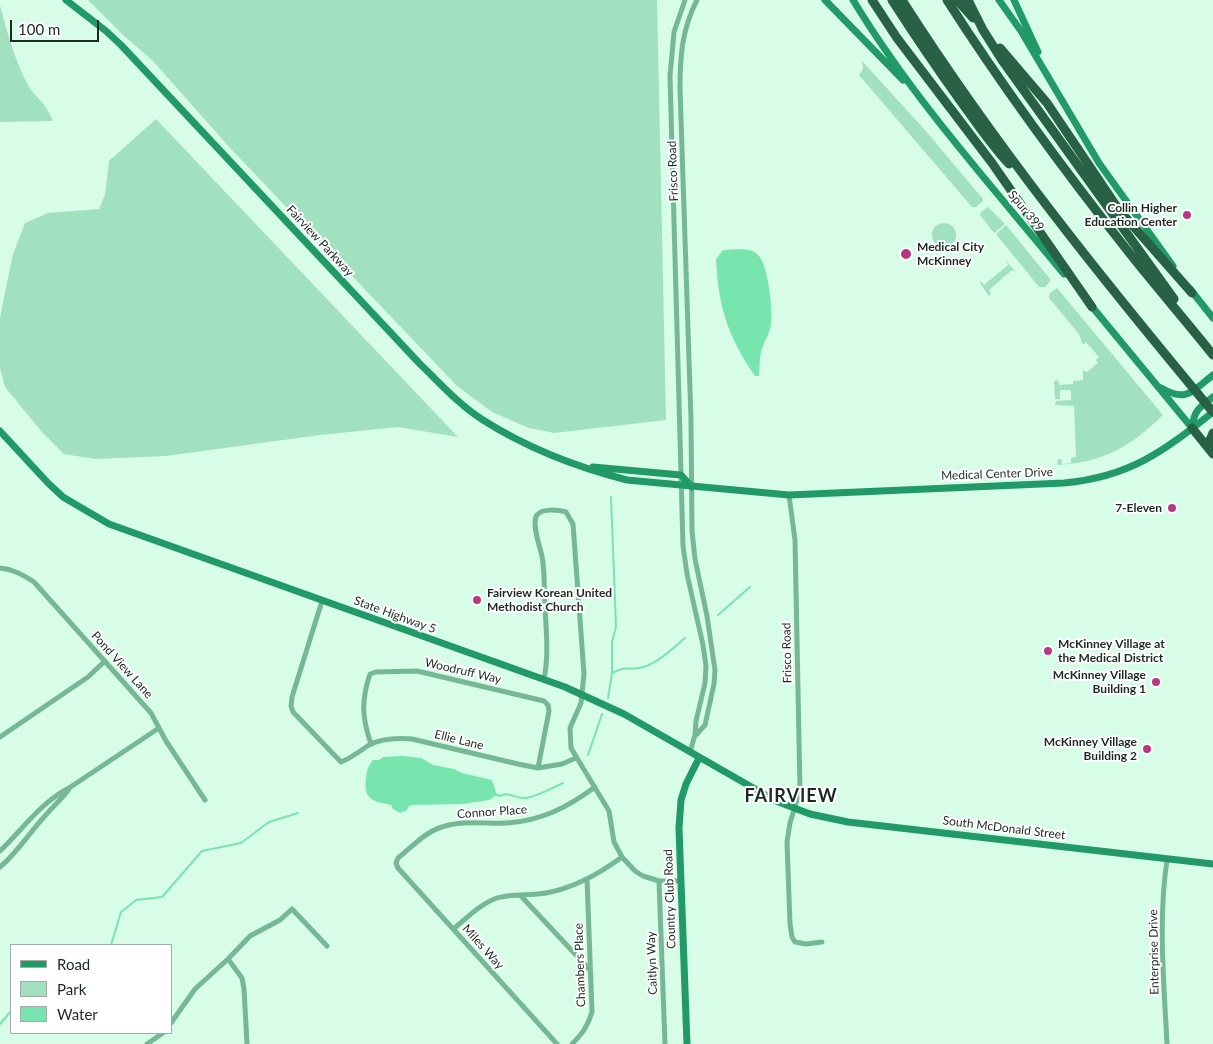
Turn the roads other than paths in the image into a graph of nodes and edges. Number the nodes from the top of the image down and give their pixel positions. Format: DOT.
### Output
graph roads {
  1 [pos="66,0"];
  2 [pos="685,0"];
  3 [pos="697,0"];
  4 [pos="825,0"];
  5 [pos="853,0"];
  6 [pos="872,0"];
  7 [pos="892,0"];
  8 [pos="902,0"];
  9 [pos="947,0"];
  10 [pos="957,0"];
  11 [pos="968,0"];
  12 [pos="999,0"];
  13 [pos="1014,0"];
  14 [pos="671,56"];
  15 [pos="680,58"];
  16 [pos="1049,78"];
  17 [pos="923,100"];
  18 [pos="1027,181"];
  19 [pos="674,225"];
  20 [pos="684,225"];
  21 [pos="1192,293"];
  22 [pos="1092,307"];
  23 [pos="1213,318"];
  24 [pos="1199,337"];
  25 [pos="1213,355"];
  26 [pos="689,371"];
  27 [pos="679,372"];
  28 [pos="1213,375"];
  29 [pos="1156,385"];
  30 [pos="1213,396"];
  31 [pos="1213,412"];
  32 [pos="1192,428"];
  33 [pos="0,431"];
  34 [pos="1213,433"];
  35 [pos="1211,452"];
  36 [pos="580,465"];
  37 [pos="681,475"];
  38 [pos="682,486"];
  39 [pos="692,487"];
  40 [pos="789,496"];
  41 [pos="0,568"];
  42 [pos="322,601"];
  43 [pos="706,610"];
  44 [pos="697,611"];
  45 [pos="105,661"];
  46 [pos="544,679"];
  47 [pos="582,695"];
  48 [pos="159,728"];
  49 [pos="695,735"];
  50 [pos="0,737"];
  51 [pos="371,744"];
  52 [pos="690,752"];
  53 [pos="576,758"];
  54 [pos="699,758"];
  55 [pos="538,768"];
  56 [pos="69,788"];
  57 [pos="595,788"];
  58 [pos="205,800"];
  59 [pos="794,809"];
  60 [pos="0,851"];
  61 [pos="622,857"];
  62 [pos="1167,860"];
  63 [pos="396,863"];
  64 [pos="1213,864"];
  65 [pos="0,867"];
  66 [pos="586,879"];
  67 [pos="659,881"];
  68 [pos="681,881"];
  69 [pos="520,895"];
  70 [pos="453,929"];
  71 [pos="822,942"];
  72 [pos="327,946"];
  73 [pos="228,959"];
  74 [pos="590,971"];
  75 [pos="172,1022"];
  76 [pos="162,1034"];
  77 [pos="147,1044"];
  78 [pos="247,1044"];
  79 [pos="558,1044"];
  80 [pos="572,1044"];
  81 [pos="665,1044"];
  82 [pos="687,1044"];
  83 [pos="1166,1044"];
  1 -- 36 [label="main road, Fairview Parkway"];
  2 -- 14 [label="street"];
  3 -- 15 [label="street, Frisco Road"];
  4 -- 17 [label="main road"];
  5 -- 17 [label="main road, Spur 399"];
  6 -- 22 [label="highway"];
  7 -- 18 [label="highway"];
  8 -- 18 [label="highway"];
  9 -- 24 [label="highway"];
  10 -- 21 [label="highway"];
  11 -- 24 [label="highway"];
  12 -- 16 [label="main road"];
  13 -- 16 [label="main road"];
  14 -- 15 [label="street"];
  14 -- 19 [label="street"];
  15 -- 20 [label="street, Frisco Road"];
  16 -- 21 [label="main road"];
  17 -- 22 [label="main road, Spur 399"];
  18 -- 31 [label="highway"];
  19 -- 20 [label="street"];
  19 -- 27 [label="street"];
  20 -- 26 [label="street, Frisco Road"];
  21 -- 23 [label="main road"];
  22 -- 29 [label="main road, Spur 399"];
  24 -- 25 [label="highway"];
  26 -- 27 [label="street"];
  26 -- 39 [label="street, Frisco Road"];
  27 -- 37 [label="street"];
  28 -- 29 [label="main road"];
  29 -- 32 [label="main road, Spur 399"];
  30 -- 32 [label="main road, Medical Center Drive"];
  31 -- 32 [label="main road, Medical Center Drive"];
  32 -- 35 [label="highway"];
  32 -- 40 [label="main road, Medical Center Drive"];
  33 -- 42 [label="main road, State Highway 5"];
  34 -- 35 [label="highway"];
  36 -- 37 [label="main road, Fairview Parkway"];
  36 -- 38 [label="main road, Fairview Parkway"];
  37 -- 38 [label="street"];
  37 -- 39 [label="main road"];
  38 -- 39 [label="main road, Fairview Parkway"];
  38 -- 44 [label="street"];
  39 -- 40 [label="main road, Fairview Parkway"];
  39 -- 43 [label="street, Frisco Road"];
  40 -- 59 [label="street, Frisco Road"];
  41 -- 45 [label="street, Pond View Lane"];
  42 -- 46 [label="main road, State Highway 5"];
  42 -- 51 [label="street, Ellie Lane"];
  43 -- 44 [label="street"];
  43 -- 49 [label="street, Frisco Road"];
  44 -- 49 [label="street"];
  45 -- 48 [label="street, Pond View Lane"];
  45 -- 50 [label="street"];
  46 -- 47 [label="main road, State Highway 5"];
  46 -- 47 [label="street"];
  47 -- 52 [label="main road, State Highway 5"];
  47 -- 53 [label="street"];
  48 -- 56 [label="street"];
  48 -- 58 [label="street, Pond View Lane"];
  49 -- 52 [label="street"];
  51 -- 55 [label="street, Ellie Lane"];
  51 -- 55 [label="street, Woodruff Way"];
  52 -- 54 [label="main road, State Highway 5"];
  53 -- 55 [label="street, Ellie Lane"];
  53 -- 57 [label="street"];
  54 -- 59 [label="main road, State Highway 5"];
  54 -- 68 [label="main road, Country Club Road"];
  56 -- 60 [label="street"];
  56 -- 65 [label="street"];
  57 -- 61 [label="street"];
  57 -- 63 [label="street, Connor Place"];
  59 -- 62 [label="main road, South McDonald Street"];
  59 -- 71 [label="street, Frisco Road"];
  61 -- 66 [label="street"];
  61 -- 67 [label="street"];
  62 -- 64 [label="main road, South McDonald Street"];
  62 -- 83 [label="street, Enterprise Drive"];
  63 -- 70 [label="street, Miles Way"];
  66 -- 69 [label="street"];
  66 -- 74 [label="street, Chambers Place"];
  67 -- 68 [label="street"];
  67 -- 81 [label="street, Caitlyn Way"];
  68 -- 82 [label="main road, Country Club Road"];
  69 -- 70 [label="street"];
  69 -- 74 [label="street"];
  70 -- 79 [label="street, Miles Way"];
  72 -- 73 [label="street"];
  73 -- 75 [label="street"];
  73 -- 78 [label="street"];
  74 -- 80 [label="street, Chambers Place"];
  76 -- 77 [label="street"];
}
